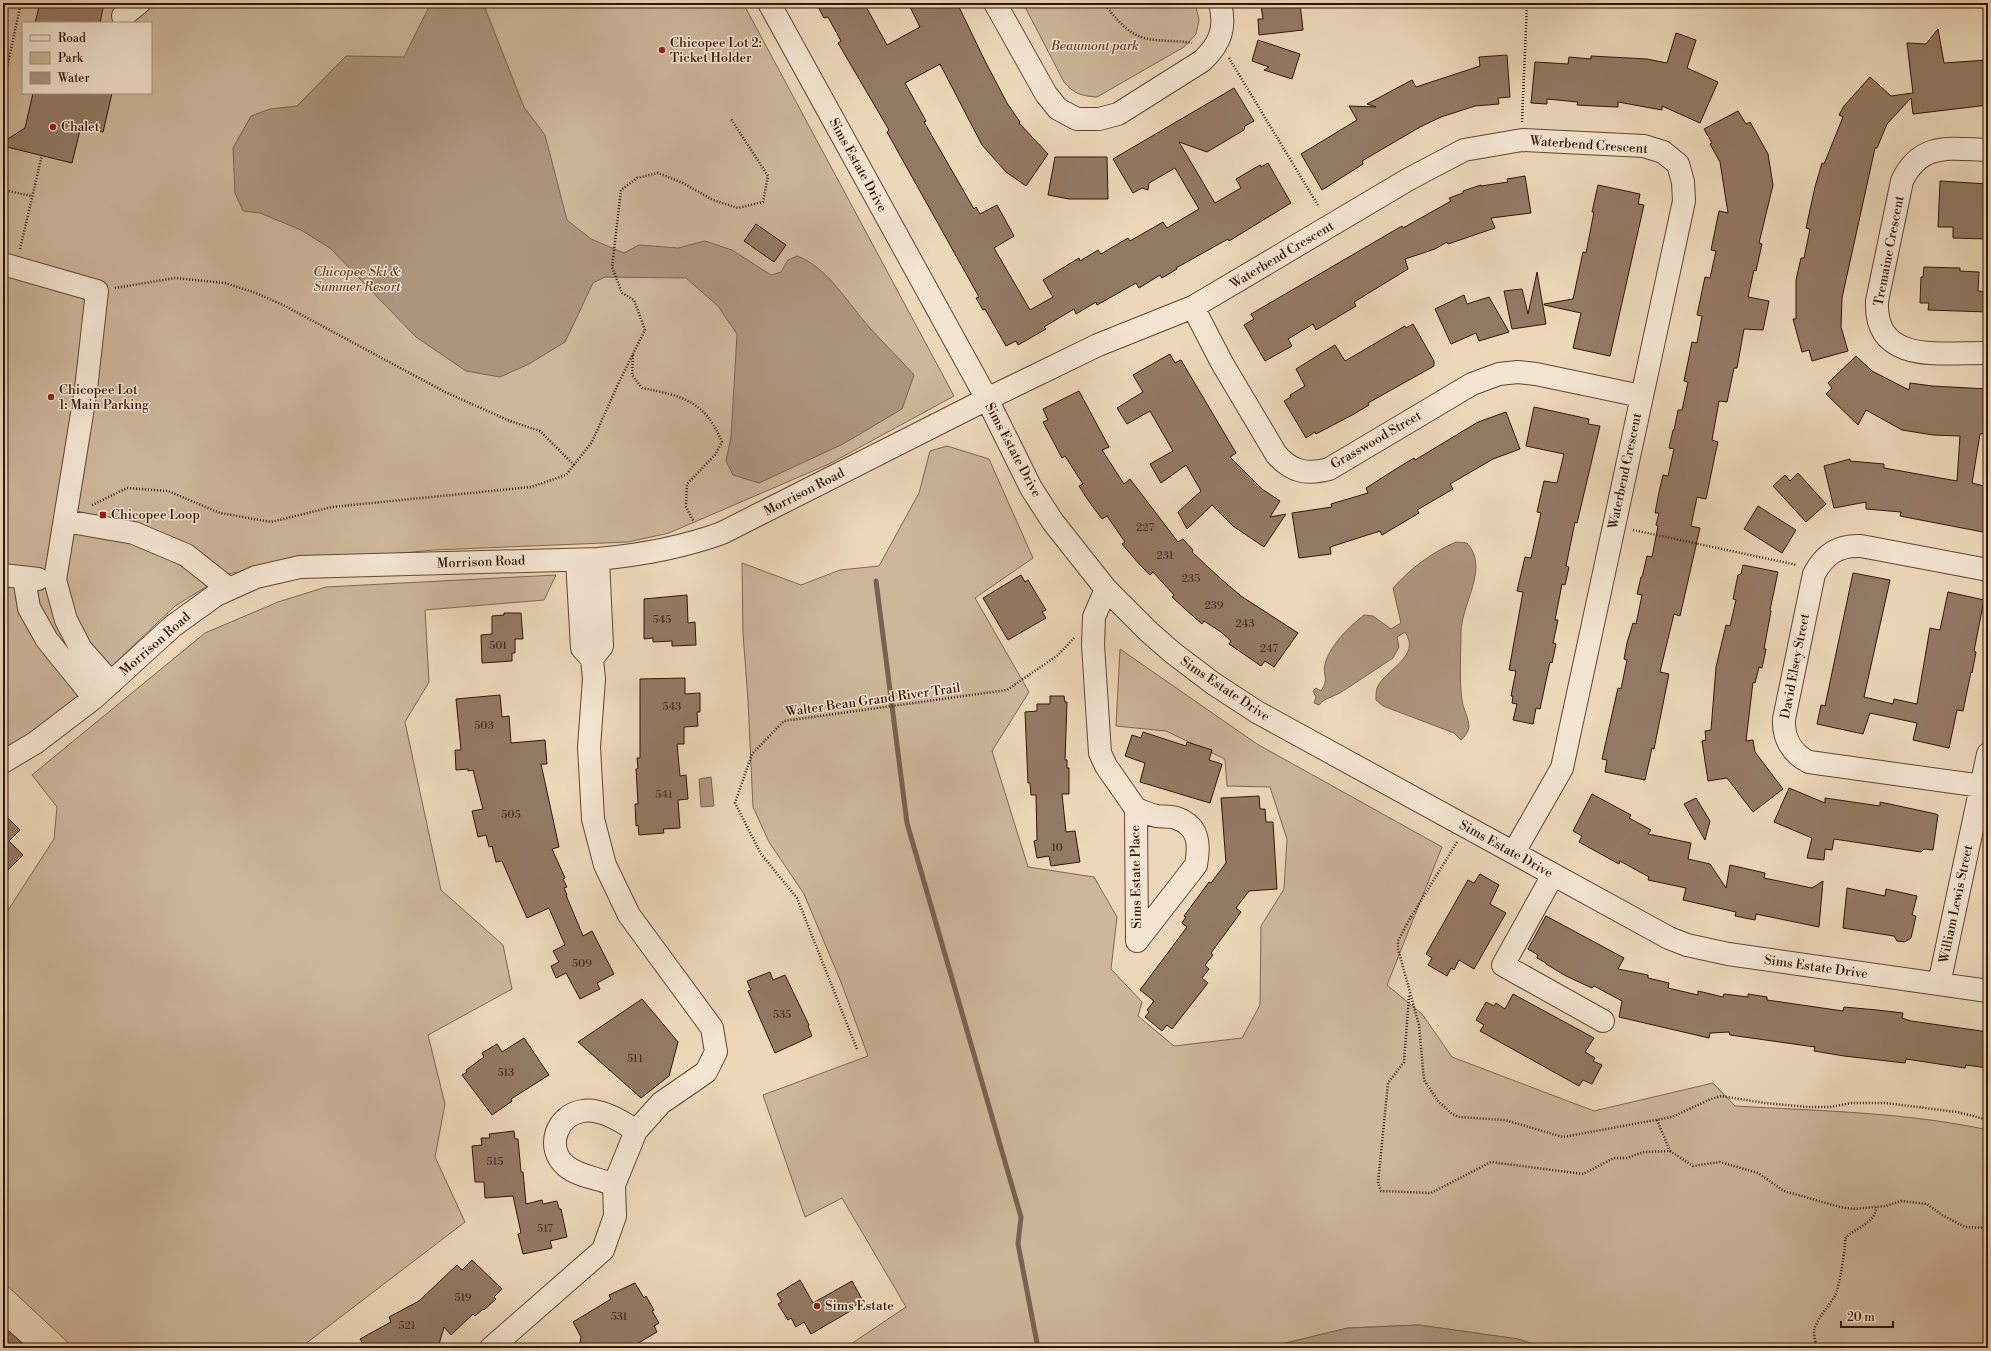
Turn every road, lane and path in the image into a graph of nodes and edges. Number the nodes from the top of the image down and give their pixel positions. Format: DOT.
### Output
graph roads {
  1 [pos="21,3"];
  2 [pos="769,3"];
  3 [pos="995,3"];
  4 [pos="1104,3"];
  5 [pos="1220,3"];
  6 [pos="1527,3"];
  7 [pos="1219,41"];
  8 [pos="1192,43"];
  9 [pos="3,86"];
  10 [pos="731,119"];
  11 [pos="1522,140"];
  12 [pos="1988,150"];
  13 [pos="42,156"];
  14 [pos="3,190"];
  15 [pos="32,196"];
  16 [pos="1319,207"];
  17 [pos="9,266"];
  18 [pos="97,291"];
  19 [pos="1193,307"];
  20 [pos="633,353"];
  21 [pos="1988,353"];
  22 [pos="1641,396"];
  23 [pos="987,399"];
  24 [pos="574,465"];
  25 [pos="68,500"];
  26 [pos="65,521"];
  27 [pos="697,528"];
  28 [pos="1633,530"];
  29 [pos="598,559"];
  30 [pos="577,560"];
  31 [pos="1800,566"];
  32 [pos="1988,570"];
  33 [pos="3,575"];
  34 [pos="24,578"];
  35 [pos="55,580"];
  36 [pos="229,589"];
  37 [pos="1106,589"];
  38 [pos="1094,617"];
  39 [pos="592,659"];
  40 [pos="112,683"];
  41 [pos="94,698"];
  42 [pos="1988,754"];
  43 [pos="3,762"];
  44 [pos="1982,786"];
  45 [pos="1136,809"];
  46 [pos="1466,826"];
  47 [pos="1514,852"];
  48 [pos="1553,874"];
  49 [pos="1939,984"];
  50 [pos="1988,991"];
  51 [pos="1409,993"];
  52 [pos="1603,1021"];
  53 [pos="857,1049"];
  54 [pos="1656,1120"];
  55 [pos="1988,1120"];
  56 [pos="636,1131"];
  57 [pos="1670,1151"];
  58 [pos="614,1185"];
  59 [pos="1876,1207"];
  60 [pos="1988,1228"];
  61 [pos="491,1348"];
  62 [pos="1816,1348"];
  1 -- 9 [label="path"];
  2 -- 23 [label="street, Sims Estate Drive"];
  3 -- 7 [label="street"];
  4 -- 8 [label="path"];
  5 -- 7 [label="street"];
  6 -- 11 [label="path"];
  7 -- 16 [label="path"];
  10 -- 20 [label="path"];
  11 -- 19 [label="street, Waterbend Crescent"];
  11 -- 22 [label="street, Waterbend Crescent"];
  12 -- 21 [label="street, Tremaine Crescent"];
  13 -- 15 [label="path"];
  14 -- 15 [label="path"];
  15 -- 17 [label="path"];
  17 -- 18 [label="street"];
  18 -- 24 [label="path"];
  18 -- 25 [label="street"];
  19 -- 22 [label="street, Grasswood Street"];
  19 -- 23 [label="street, Waterbend Crescent"];
  20 -- 24 [label="path"];
  20 -- 27 [label="path"];
  22 -- 47 [label="street, Waterbend Crescent"];
  23 -- 29 [label="street, Morrison Road"];
  23 -- 37 [label="street, Sims Estate Drive"];
  24 -- 25 [label="path"];
  25 -- 26 [label="street"];
  26 -- 35 [label="street"];
  26 -- 36 [label="street"];
  28 -- 31 [label="path"];
  29 -- 30 [label="street, Morrison Road"];
  29 -- 39 [label="street"];
  30 -- 36 [label="street, Morrison Road"];
  30 -- 39 [label="street"];
  32 -- 44 [label="street, David Elsey Street"];
  33 -- 34 [label="street"];
  34 -- 35 [label="street"];
  34 -- 41 [label="street"];
  35 -- 40 [label="street"];
  36 -- 40 [label="street, Morrison Road"];
  37 -- 38 [label="street, Sims Estate Place"];
  37 -- 46 [label="street, Sims Estate Drive"];
  38 -- 45 [label="street, Sims Estate Place"];
  38 -- 53 [label="path, Walter Bean Grand River Trail"];
  39 -- 56 [label="street"];
  40 -- 41 [label="street, Morrison Road"];
  41 -- 43 [label="street, Morrison Road"];
  42 -- 44 [label="street, William Lewis Street"];
  44 -- 49 [label="street, William Lewis Street"];
  45 -- 45 [label="street, Sims Estate Place"];
  46 -- 47 [label="street, Sims Estate Drive"];
  46 -- 51 [label="path"];
  47 -- 48 [label="street, Sims Estate Drive"];
  48 -- 49 [label="street, Sims Estate Drive"];
  48 -- 52 [label="street"];
  49 -- 50 [label="street, Sims Estate Drive"];
  51 -- 54 [label="path"];
  51 -- 57 [label="path"];
  54 -- 55 [label="path"];
  54 -- 57 [label="path"];
  56 -- 58 [label="street"];
  56 -- 58 [label="street"];
  57 -- 59 [label="path"];
  58 -- 61 [label="street"];
  59 -- 60 [label="path"];
  59 -- 62 [label="path"];
}
